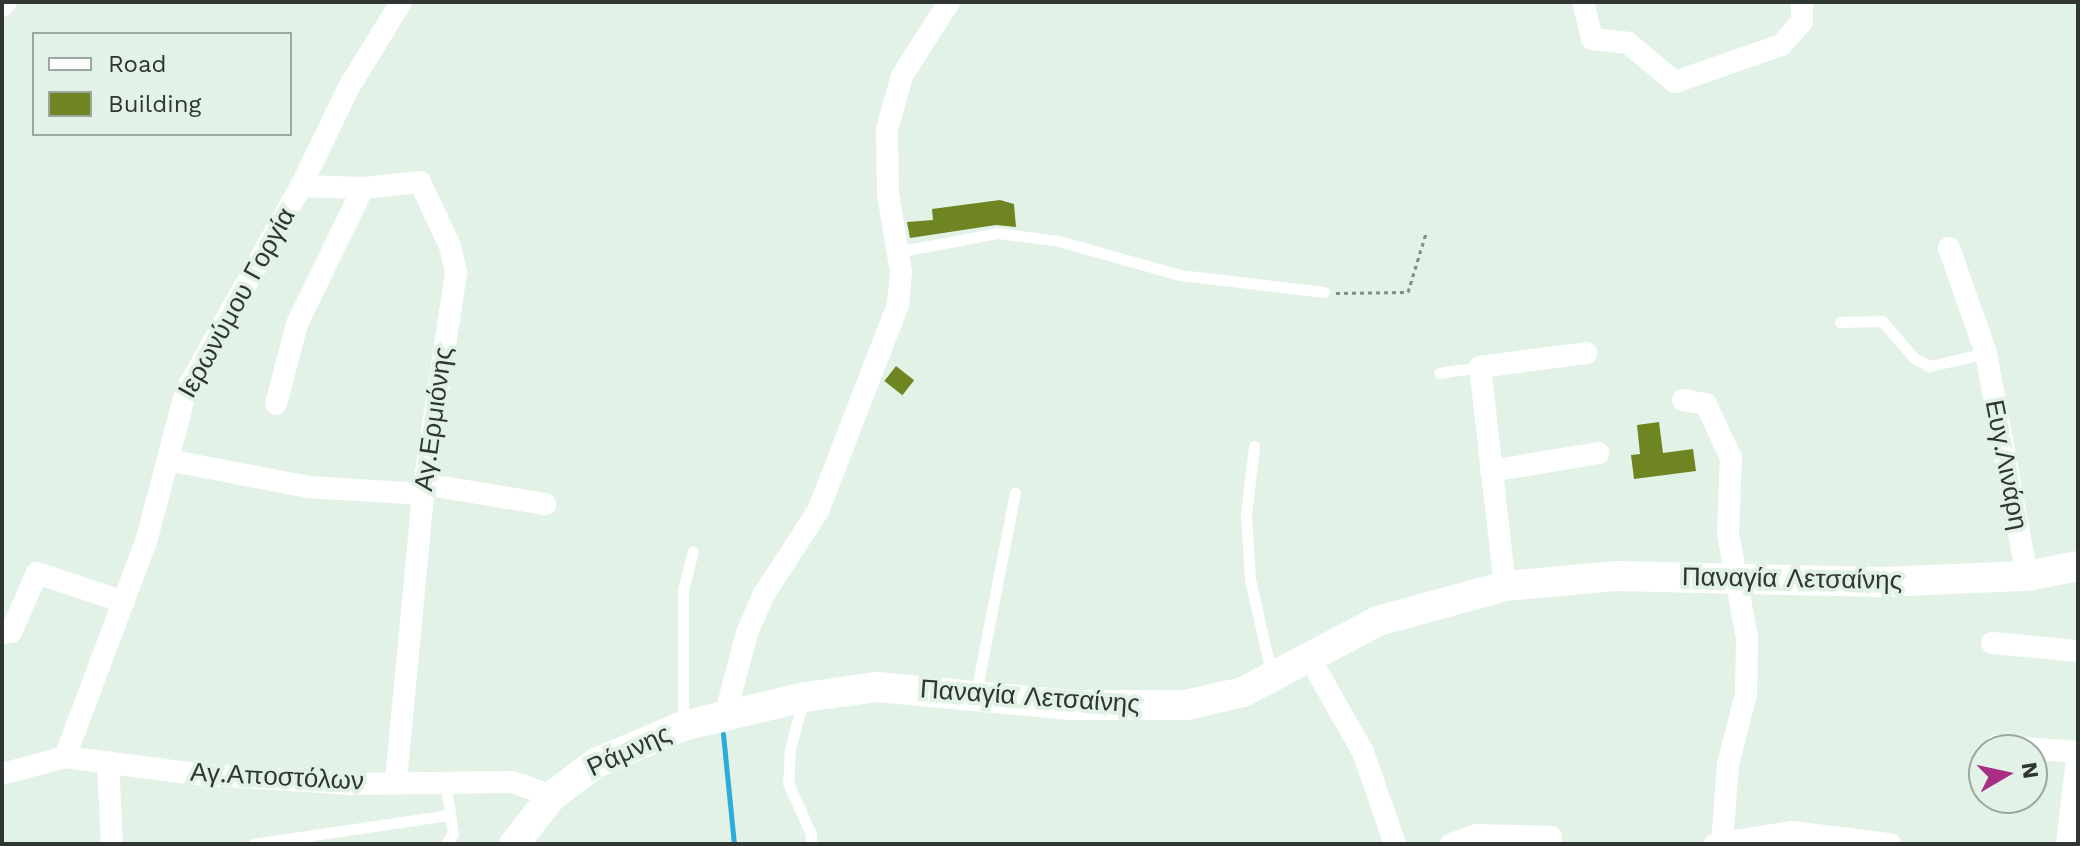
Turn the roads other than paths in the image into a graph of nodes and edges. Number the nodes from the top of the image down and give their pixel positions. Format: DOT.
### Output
graph roads {
  1 [pos="401,2"];
  2 [pos="949,2"];
  3 [pos="1583,2"];
  4 [pos="1802,2"];
  5 [pos="301,186"];
  6 [pos="363,188"];
  7 [pos="1949,248"];
  8 [pos="897,252"];
  9 [pos="1324,292"];
  10 [pos="1840,322"];
  11 [pos="1586,353"];
  12 [pos="1986,353"];
  13 [pos="1480,367"];
  14 [pos="1439,373"];
  15 [pos="1683,400"];
  16 [pos="276,404"];
  17 [pos="1254,446"];
  18 [pos="1598,453"];
  19 [pos="168,460"];
  20 [pos="1491,471"];
  21 [pos="424,489"];
  22 [pos="1015,493"];
  23 [pos="545,504"];
  24 [pos="693,551"];
  25 [pos="2078,566"];
  26 [pos="2027,576"];
  27 [pos="1735,577"];
  28 [pos="1505,586"];
  29 [pos="121,601"];
  30 [pos="2,633"];
  31 [pos="1992,643"];
  32 [pos="2078,651"];
  33 [pos="1309,657"];
  34 [pos="1273,678"];
  35 [pos="976,693"];
  36 [pos="805,697"];
  37 [pos="725,716"];
  38 [pos="683,726"];
  39 [pos="2048,750"];
  40 [pos="2078,752"];
  41 [pos="65,757"];
  42 [pos="108,762"];
  43 [pos="2,774"];
  44 [pos="445,780"];
  45 [pos="396,781"];
  46 [pos="552,796"];
  47 [pos="450,815"];
  48 [pos="1551,837"];
  49 [pos="355,838"];
  50 [pos="1773,839"];
  51 [pos="1718,843"];
  52 [pos="112,844"];
  53 [pos="253,844"];
  54 [pos="446,844"];
  55 [pos="514,844"];
  56 [pos="811,844"];
  57 [pos="1395,844"];
  58 [pos="1451,844"];
  59 [pos="1890,844"];
  60 [pos="2067,844"];
  1 -- 5 [label="street, Ιερωνύμου Γοργία"];
  2 -- 8 [label="street"];
  3 -- 4 [label="street"];
  5 -- 6 [label="street, Αγ.Ερμιόνης"];
  5 -- 19 [label="street, Ιερωνύμου Γοργία"];
  6 -- 16 [label="street"];
  6 -- 21 [label="street, Αγ.Ερμιόνης"];
  7 -- 12 [label="street, Ευγ.Λινάρη"];
  8 -- 9 [label="lane"];
  8 -- 37 [label="street"];
  10 -- 12 [label="lane"];
  11 -- 13 [label="street"];
  12 -- 26 [label="street, Ευγ.Λινάρη"];
  13 -- 14 [label="lane"];
  13 -- 20 [label="street"];
  15 -- 27 [label="street"];
  17 -- 34 [label="lane"];
  18 -- 20 [label="street"];
  19 -- 21 [label="street"];
  19 -- 29 [label="street, Ιερωνύμου Γοργία"];
  20 -- 28 [label="street"];
  21 -- 23 [label="street"];
  21 -- 45 [label="street, Αγ.Ερμιόνης"];
  22 -- 35 [label="lane"];
  24 -- 38 [label="lane"];
  25 -- 26 [label="main road, Παναγία Λετσαίνης"];
  26 -- 27 [label="main road, Παναγία Λετσαίνης"];
  27 -- 28 [label="main road, Παναγία Λετσαίνης"];
  27 -- 51 [label="street"];
  28 -- 33 [label="main road, Παναγία Λετσαίνης"];
  29 -- 30 [label="street"];
  29 -- 41 [label="street, Ιερωνύμου Γοργία"];
  31 -- 32 [label="street"];
  33 -- 34 [label="main road, Παναγία Λετσαίνης"];
  33 -- 57 [label="street"];
  34 -- 35 [label="main road, Παναγία Λετσαίνης"];
  35 -- 36 [label="main road, Παναγία Λετσαίνης"];
  36 -- 37 [label="main road, Παναγία Λετσαίνης"];
  36 -- 56 [label="lane"];
  37 -- 38 [label="main road, Ράμνης"];
  38 -- 46 [label="main road, Ράμνης"];
  39 -- 40 [label="street"];
  40 -- 60 [label="street"];
  41 -- 42 [label="street, Αγ.Αποστόλων"];
  41 -- 43 [label="street, Αγ.Αποστόλων"];
  42 -- 45 [label="street, Αγ.Αποστόλων"];
  42 -- 52 [label="street"];
  44 -- 45 [label="street, Αγ.Αποστόλων"];
  44 -- 46 [label="street, Αγ.Αποστόλων"];
  44 -- 47 [label="lane"];
  46 -- 55 [label="main road, Ράμνης"];
  47 -- 49 [label="lane"];
  47 -- 54 [label="lane"];
  48 -- 58 [label="street"];
  49 -- 53 [label="lane"];
  50 -- 51 [label="street"];
  50 -- 59 [label="street"];
}
